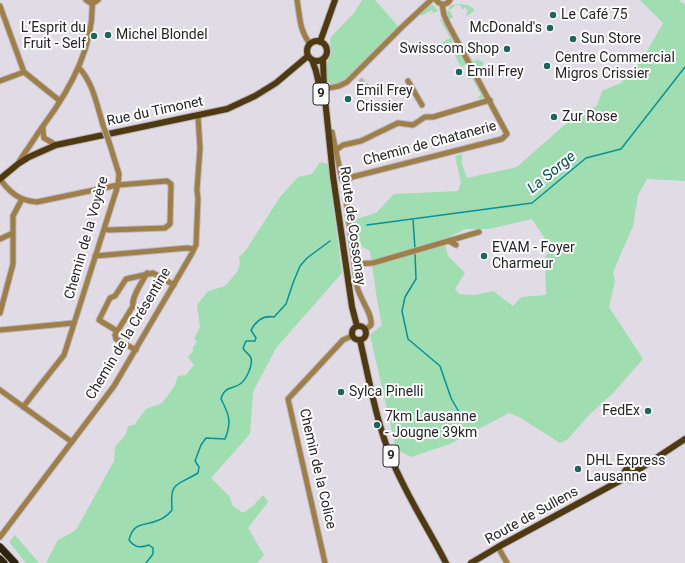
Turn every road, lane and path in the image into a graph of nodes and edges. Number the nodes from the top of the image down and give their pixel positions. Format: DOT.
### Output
graph roads {
  1 [pos="86,0"];
  2 [pos="98,0"];
  3 [pos="297,0"];
  4 [pos="335,0"];
  5 [pos="431,0"];
  6 [pos="436,0"];
  7 [pos="450,0"];
  8 [pos="92,2"];
  9 [pos="442,4"];
  10 [pos="0,6"];
  11 [pos="320,42"];
  12 [pos="310,44"];
  13 [pos="310,58"];
  14 [pos="323,59"];
  15 [pos="79,68"];
  16 [pos="24,72"];
  17 [pos="356,74"];
  18 [pos="360,79"];
  19 [pos="0,81"];
  20 [pos="408,81"];
  21 [pos="324,88"];
  22 [pos="490,100"];
  23 [pos="60,101"];
  24 [pos="422,105"];
  25 [pos="198,116"];
  26 [pos="44,126"];
  27 [pos="330,130"];
  28 [pos="56,145"];
  29 [pos="336,150"];
  30 [pos="18,164"];
  31 [pos="0,179"];
  32 [pos="346,182"];
  33 [pos="118,185"];
  34 [pos="22,199"];
  35 [pos="104,229"];
  36 [pos="479,232"];
  37 [pos="13,233"];
  38 [pos="0,239"];
  39 [pos="449,241"];
  40 [pos="456,245"];
  41 [pos="194,249"];
  42 [pos="95,256"];
  43 [pos="354,264"];
  44 [pos="147,273"];
  45 [pos="174,285"];
  46 [pos="0,313"];
  47 [pos="74,323"];
  48 [pos="357,326"];
  49 [pos="0,330"];
  50 [pos="365,330"];
  51 [pos="117,331"];
  52 [pos="352,336"];
  53 [pos="360,340"];
  54 [pos="136,350"];
  55 [pos="0,390"];
  56 [pos="23,407"];
  57 [pos="685,439"];
  58 [pos="72,442"];
  59 [pos="0,537"];
  60 [pos="0,547"];
  61 [pos="498,547"];
  62 [pos="0,559"];
  63 [pos="4,563"];
  64 [pos="15,563"];
  65 [pos="325,563"];
  66 [pos="446,563"];
  67 [pos="471,563"];
  68 [pos="507,563"];
  1 -- 8 [label="street"];
  2 -- 8 [label="street"];
  3 -- 12 [label="street"];
  4 -- 11 [label="main road"];
  5 -- 17 [label="street"];
  6 -- 9 [label="street"];
  7 -- 9 [label="street"];
  8 -- 15 [label="street"];
  9 -- 22 [label="street, Chemin de Chatanerie"];
  10 -- 16 [label="street"];
  11 -- 12 [label="main road"];
  11 -- 14 [label="main road, 9"];
  12 -- 13 [label="main road, 9"];
  13 -- 14 [label="main road"];
  13 -- 25 [label="main road, Rue du Timonet"];
  13 -- 27 [label="main road, Route de Cossonay / 9"];
  14 -- 21 [label="main road, Route de Cossonay / 9"];
  15 -- 23 [label="street"];
  15 -- 33 [label="street, Chemin de la Voyère, bridge"];
  16 -- 19 [label="street"];
  16 -- 23 [label="street"];
  17 -- 18 [label="street"];
  17 -- 21 [label="street"];
  20 -- 24 [label="street"];
  21 -- 27 [label="main road, Route de Cossonay / 9"];
  22 -- 29 [label="street"];
  22 -- 32 [label="street, Chemin de Chatanerie"];
  23 -- 26 [label="street"];
  25 -- 28 [label="main road, Rue du Timonet"];
  25 -- 41 [label="street, Chemin de la Crésentine"];
  26 -- 28 [label="street"];
  26 -- 30 [label="street"];
  27 -- 29 [label="street"];
  27 -- 48 [label="main road, Route de Cossonay / 9"];
  28 -- 30 [label="main road, Rue du Timonet"];
  29 -- 32 [label="street"];
  30 -- 31 [label="main road, Rue du Timonet"];
  31 -- 34 [label="street"];
  32 -- 43 [label="street"];
  33 -- 34 [label="street"];
  33 -- 35 [label="street, Chemin de la Voyère"];
  33 -- 35 [label="street"];
  34 -- 37 [label="street"];
  35 -- 42 [label="street, Chemin de la Voyère"];
  36 -- 39 [label="street"];
  37 -- 38 [label="street"];
  37 -- 46 [label="street"];
  39 -- 40 [label="street"];
  39 -- 43 [label="street"];
  41 -- 42 [label="street"];
  41 -- 45 [label="street, Chemin de la Crésentine"];
  42 -- 47 [label="street, Chemin de la Voyère"];
  43 -- 50 [label="street"];
  44 -- 45 [label="street"];
  44 -- 51 [label="street"];
  44 -- 51 [label="street"];
  45 -- 54 [label="street, Chemin de la Crésentine"];
  47 -- 49 [label="street"];
  47 -- 56 [label="street, Chemin de la Voyère"];
  48 -- 50 [label="main road"];
  48 -- 52 [label="main road"];
  50 -- 53 [label="main road"];
  51 -- 54 [label="street"];
  52 -- 53 [label="main road"];
  52 -- 65 [label="street, Chemin de la Colice"];
  53 -- 66 [label="main road, 9"];
  54 -- 58 [label="street, Chemin de la Crésentine"];
  55 -- 56 [label="street"];
  56 -- 58 [label="street"];
  57 -- 61 [label="main road, Route de Sullens"];
  58 -- 59 [label="street, Chemin de la Crésentine"];
  60 -- 64 [label="highway"];
  61 -- 67 [label="main road, Route de Sullens"];
  61 -- 68 [label="street"];
  62 -- 63 [label="highway"];
}
